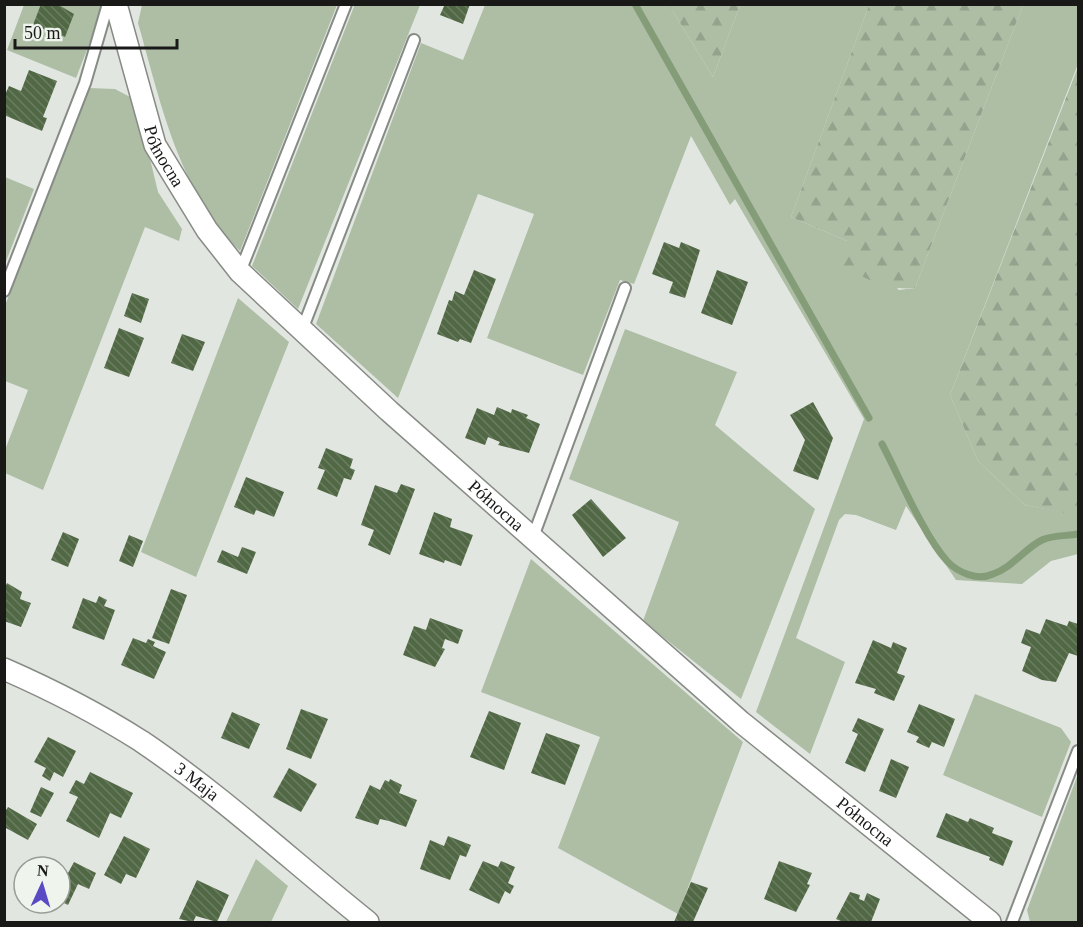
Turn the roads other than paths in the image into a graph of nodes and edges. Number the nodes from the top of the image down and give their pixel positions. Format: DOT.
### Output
graph roads {
  1 [pos="108,4"];
  2 [pos="116,4"];
  3 [pos="346,4"];
  4 [pos="414,40"];
  5 [pos="240,272"];
  6 [pos="624,288"];
  7 [pos="4,291"];
  8 [pos="302,330"];
  9 [pos="533,537"];
  10 [pos="4,669"];
  11 [pos="1078,752"];
  12 [pos="368,922"];
  13 [pos="990,922"];
  14 [pos="1012,922"];
  1 -- 7 [label="lane"];
  2 -- 5 [label="street, Północna"];
  3 -- 5 [label="lane"];
  4 -- 8 [label="lane"];
  5 -- 8 [label="street, Północna"];
  6 -- 9 [label="lane"];
  8 -- 9 [label="street, Północna"];
  9 -- 13 [label="street, Północna"];
  10 -- 12 [label="street, 3 Maja"];
  11 -- 14 [label="lane"];
}
